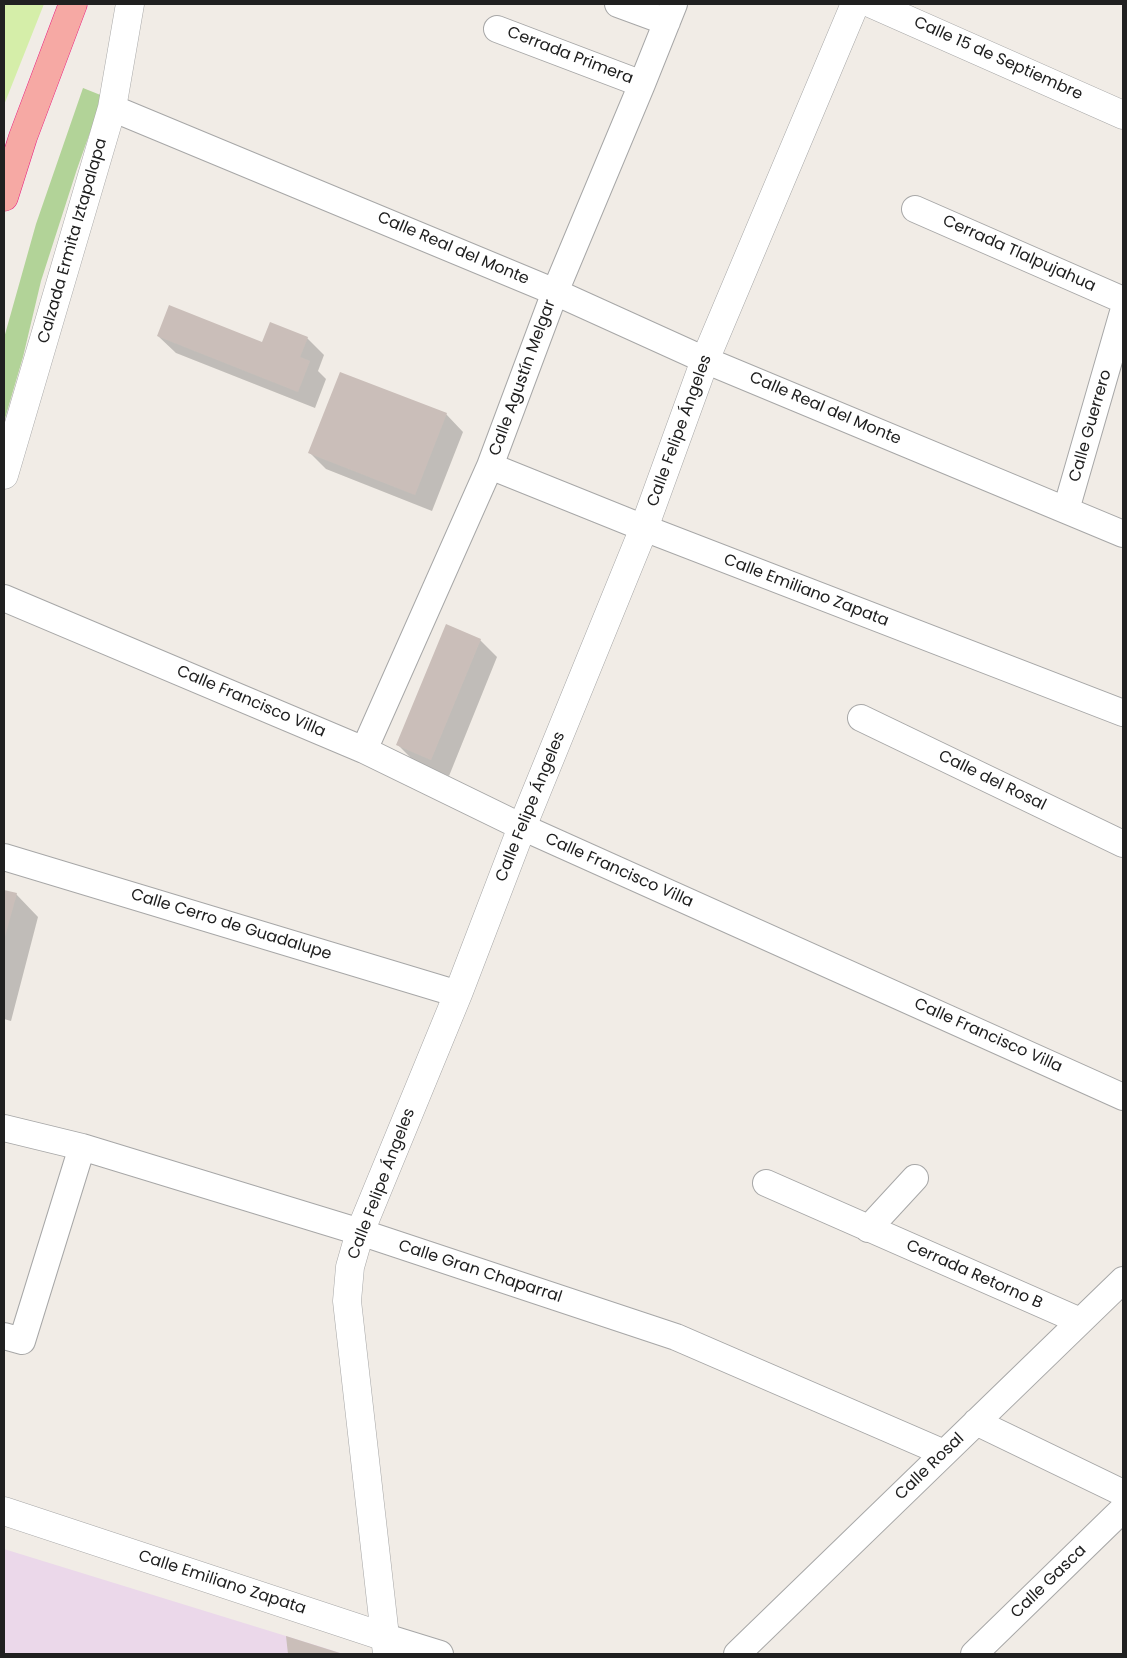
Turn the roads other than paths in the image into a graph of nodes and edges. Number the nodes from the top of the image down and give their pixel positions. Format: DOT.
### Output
graph roads {
  1 [pos="73,4"];
  2 [pos="130,4"];
  3 [pos="618,4"];
  4 [pos="855,4"];
  5 [pos="872,4"];
  6 [pos="670,13"];
  7 [pos="497,29"];
  8 [pos="642,84"];
  9 [pos="112,108"];
  10 [pos="1123,115"];
  11 [pos="4,197"];
  12 [pos="915,209"];
  13 [pos="555,292"];
  14 [pos="1123,300"];
  15 [pos="1123,312"];
  16 [pos="706,360"];
  17 [pos="490,466"];
  18 [pos="4,475"];
  19 [pos="1066,510"];
  20 [pos="644,528"];
  21 [pos="1123,534"];
  22 [pos="4,598"];
  23 [pos="1123,714"];
  24 [pos="861,718"];
  25 [pos="364,750"];
  26 [pos="522,827"];
  27 [pos="1123,844"];
  28 [pos="4,857"];
  29 [pos="458,994"];
  30 [pos="1123,1097"];
  31 [pos="4,1128"];
  32 [pos="82,1147"];
  33 [pos="915,1178"];
  34 [pos="766,1183"];
  35 [pos="868,1229"];
  36 [pos="360,1232"];
  37 [pos="1123,1280"];
  38 [pos="1080,1322"];
  39 [pos="4,1336"];
  40 [pos="976,1422"];
  41 [pos="944,1453"];
  42 [pos="1123,1493"];
  43 [pos="1123,1509"];
  44 [pos="4,1511"];
  45 [pos="386,1646"];
  46 [pos="440,1654"];
  47 [pos="737,1654"];
  48 [pos="974,1654"];
  1 -- 11 [label="highway"];
  2 -- 9 [label="street, Calzada Ermita Iztapalapa"];
  3 -- 6 [label="street"];
  4 -- 16 [label="street, Calle Felipe Ángeles"];
  5 -- 10 [label="street, Calle 15 de Septiembre"];
  6 -- 8 [label="street, Calle Agustín Melgar"];
  7 -- 8 [label="street, Cerrada Primera"];
  8 -- 13 [label="street, Calle Agustín Melgar"];
  9 -- 13 [label="street, Calle Real del Monte"];
  9 -- 18 [label="street, Calzada Ermita Iztapalapa"];
  12 -- 14 [label="street, Cerrada Tlalpujahua"];
  13 -- 16 [label="street, Calle Real del Monte"];
  13 -- 17 [label="street, Calle Agustín Melgar"];
  15 -- 19 [label="street, Calle Guerrero"];
  16 -- 19 [label="street, Calle Real del Monte"];
  16 -- 20 [label="street, Calle Felipe Ángeles"];
  17 -- 20 [label="street, Calle Emiliano Zapata"];
  17 -- 25 [label="street, Calle Agustín Melgar"];
  19 -- 21 [label="street, Calle Real del Monte"];
  20 -- 23 [label="street, Calle Emiliano Zapata"];
  20 -- 26 [label="street, Calle Felipe Ángeles"];
  22 -- 25 [label="street, Calle Francisco Villa"];
  24 -- 27 [label="street, Calle del Rosal"];
  25 -- 26 [label="street, Calle Francisco Villa"];
  26 -- 29 [label="street, Calle Felipe Ángeles"];
  26 -- 30 [label="street, Calle Francisco Villa"];
  28 -- 29 [label="street, Calle Cerro de Guadalupe"];
  29 -- 36 [label="street, Calle Felipe Ángeles"];
  31 -- 32 [label="street, Calle Gran Chaparral"];
  32 -- 36 [label="street, Calle Gran Chaparral"];
  32 -- 39 [label="street"];
  33 -- 35 [label="street"];
  34 -- 35 [label="street, Cerrada Retorno B"];
  35 -- 38 [label="street, Cerrada Retorno B"];
  36 -- 41 [label="street, Calle Gran Chaparral"];
  36 -- 45 [label="street, Calle Felipe Ángeles"];
  37 -- 38 [label="street, Calle Rosal"];
  38 -- 40 [label="street, Calle Rosal"];
  40 -- 41 [label="street, Calle Rosal"];
  40 -- 42 [label="street"];
  41 -- 47 [label="street, Calle Rosal"];
  43 -- 48 [label="street, Calle Gasca"];
  44 -- 45 [label="street, Calle Emiliano Zapata"];
  45 -- 46 [label="street, Calle Emiliano Zapata"];
}
